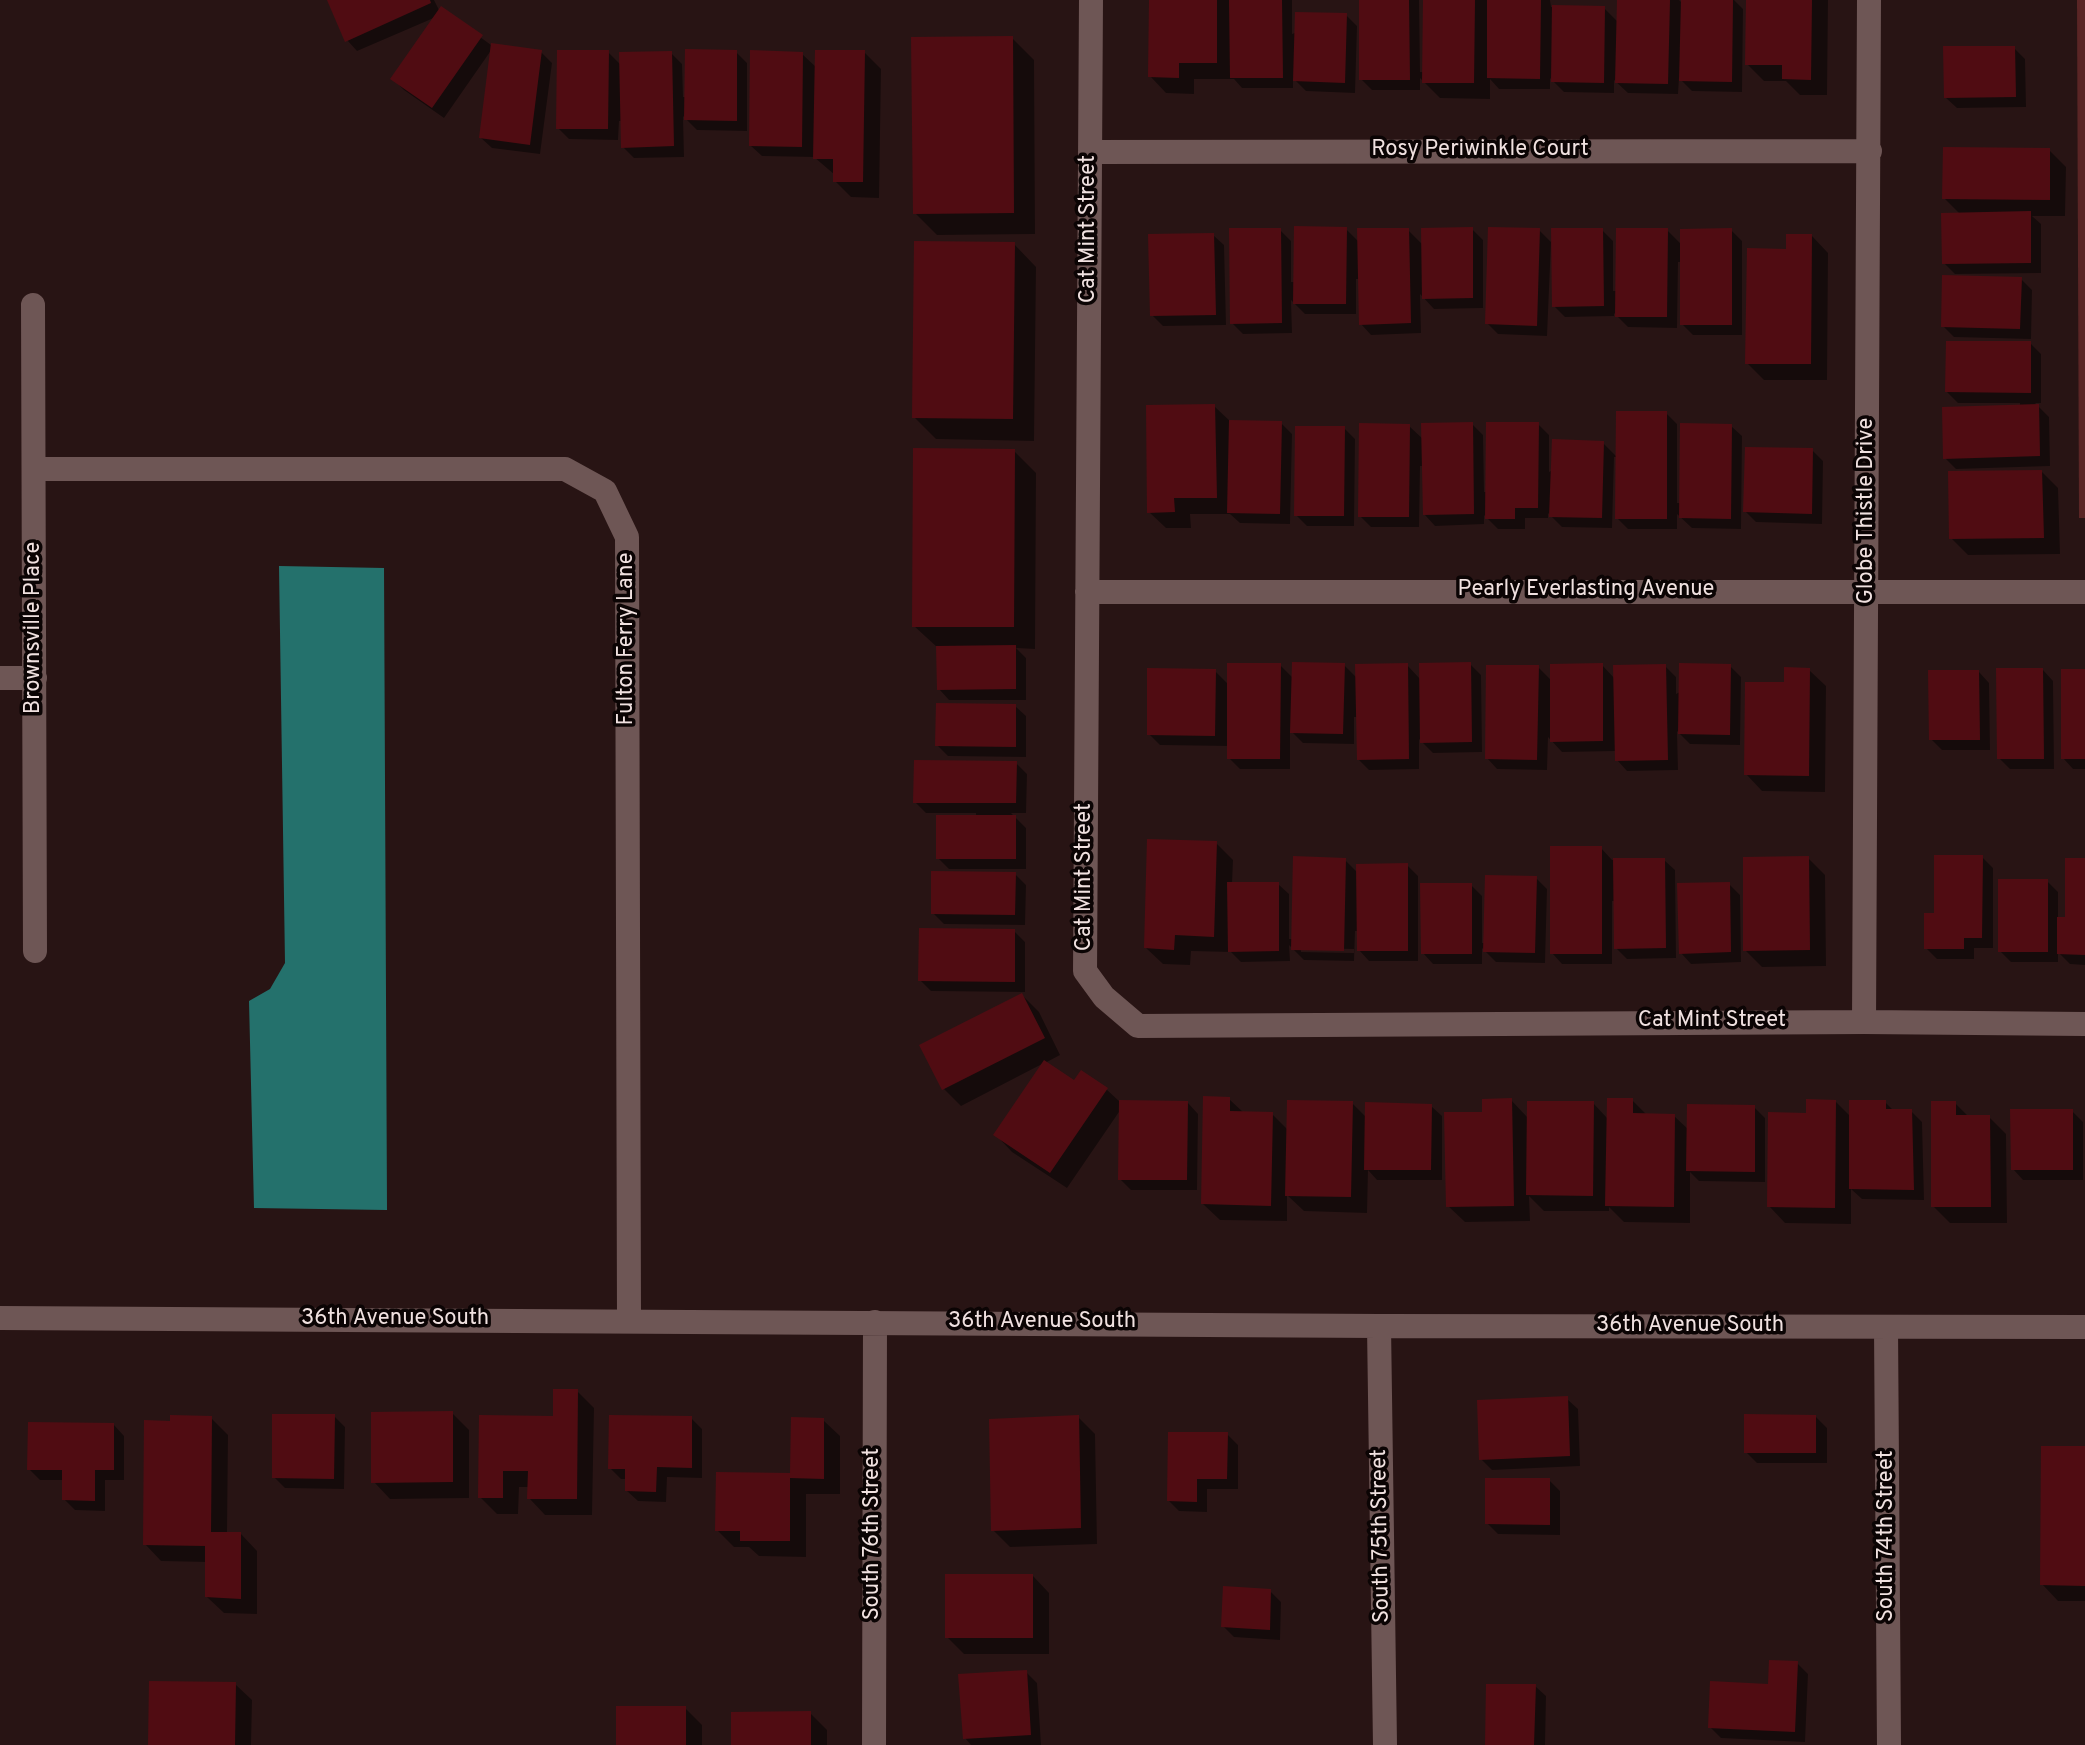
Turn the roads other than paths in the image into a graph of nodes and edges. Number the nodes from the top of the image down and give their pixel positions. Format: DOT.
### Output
graph roads {
  1 [pos="1091,0"];
  2 [pos="1869,0"];
  3 [pos="1870,151"];
  4 [pos="1090,152"];
  5 [pos="33,305"];
  6 [pos="35,469"];
  7 [pos="1867,591"];
  8 [pos="1087,592"];
  9 [pos="2085,592"];
  10 [pos="0,678"];
  11 [pos="35,678"];
  12 [pos="35,951"];
  13 [pos="1864,1022"];
  14 [pos="2085,1024"];
  15 [pos="0,1318"];
  16 [pos="629,1321"];
  17 [pos="875,1322"];
  18 [pos="1379,1326"];
  19 [pos="1886,1327"];
  20 [pos="2085,1327"];
  21 [pos="874,1745"];
  22 [pos="1385,1745"];
  23 [pos="1889,1745"];
  1 -- 4 [label="street, Cat Mint Street"];
  2 -- 3 [label="street, Globe Thistle Drive"];
  3 -- 4 [label="street, Rosy Periwinkle Court"];
  3 -- 7 [label="street, Globe Thistle Drive"];
  4 -- 8 [label="street, Cat Mint Street"];
  5 -- 6 [label="street, Brownsville Place"];
  6 -- 11 [label="street, Brownsville Place"];
  6 -- 16 [label="street, Fulton Ferry Lane"];
  7 -- 8 [label="street, Pearly Everlasting Avenue"];
  7 -- 9 [label="street, Pearly Everlasting Avenue"];
  7 -- 13 [label="street, Globe Thistle Drive"];
  8 -- 13 [label="street, Cat Mint Street"];
  10 -- 11 [label="street"];
  11 -- 12 [label="street, Brownsville Place"];
  13 -- 14 [label="street, Cat Mint Street"];
  15 -- 16 [label="street, 36th Avenue South"];
  16 -- 17 [label="street, 36th Avenue South"];
  17 -- 18 [label="street, 36th Avenue South"];
  17 -- 21 [label="street, South 76th Street"];
  18 -- 19 [label="street, 36th Avenue South"];
  18 -- 22 [label="street, South 75th Street"];
  19 -- 20 [label="street, 36th Avenue South"];
  19 -- 23 [label="street, South 74th Street"];
}
